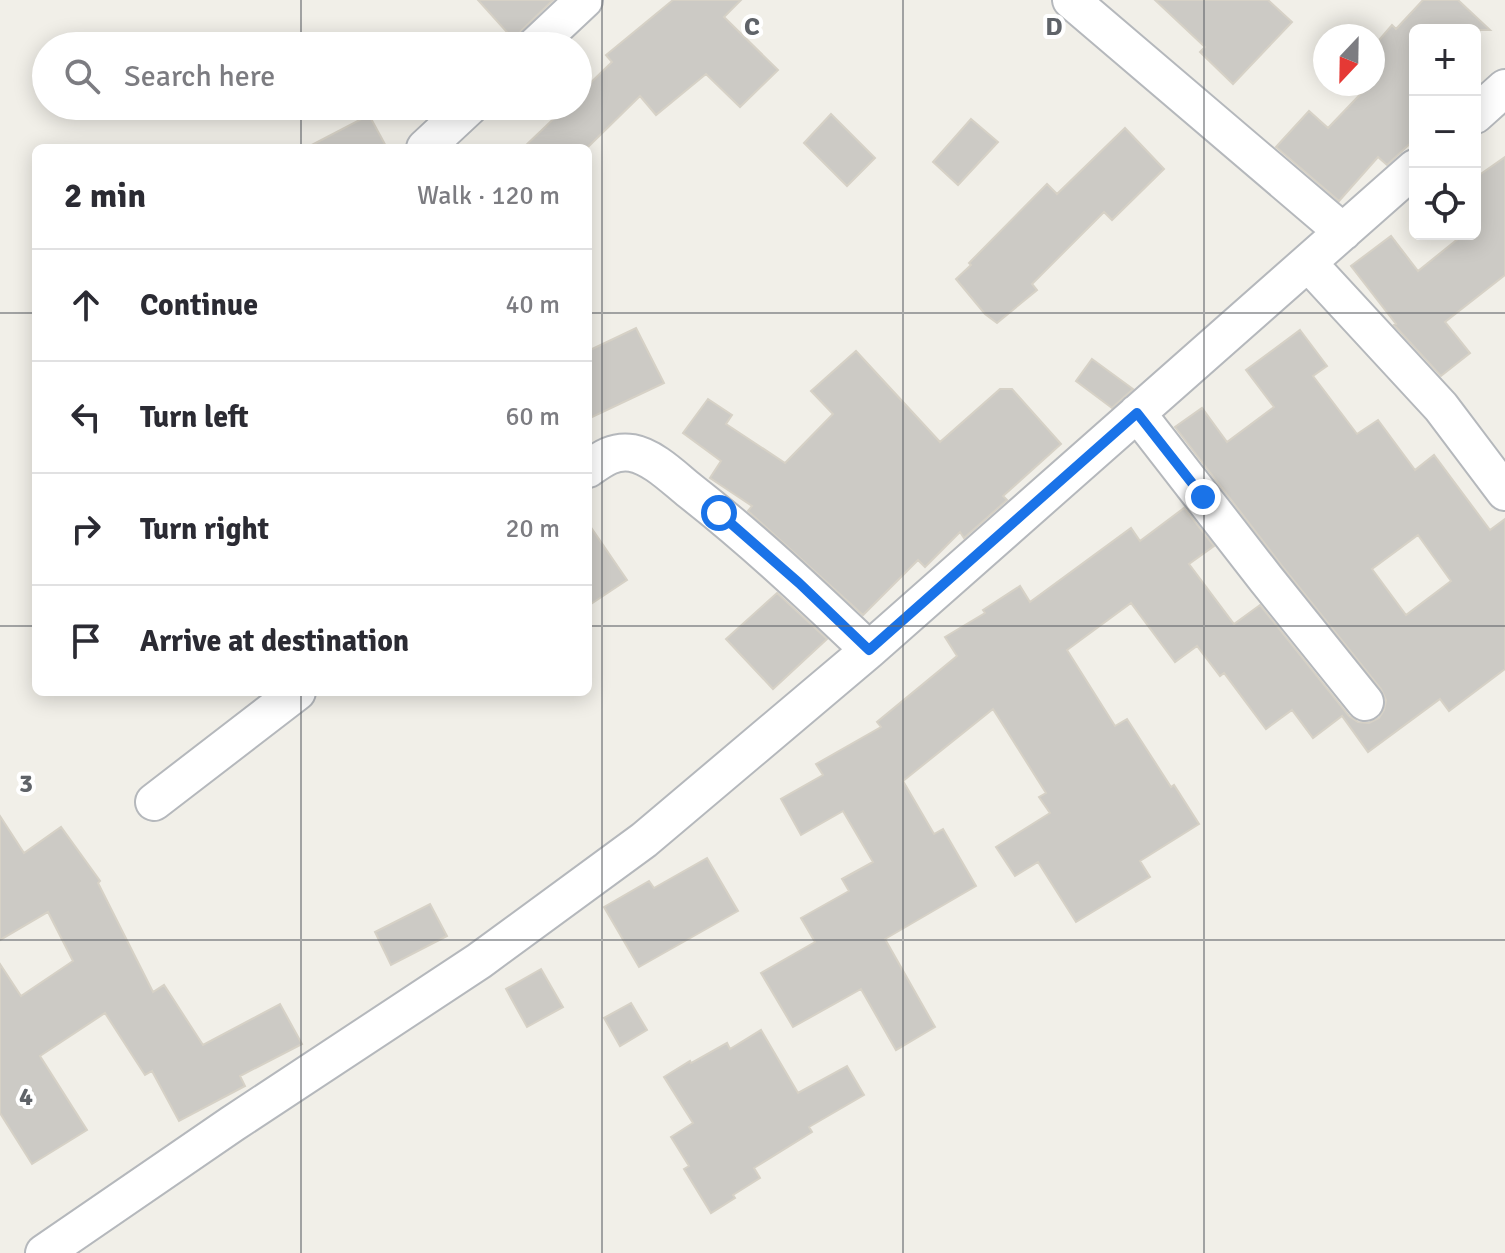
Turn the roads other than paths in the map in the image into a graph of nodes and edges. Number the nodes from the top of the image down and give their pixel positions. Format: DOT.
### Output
graph roads {
  1 [pos="584,0"];
  2 [pos="1071,0"];
  3 [pos="550,32"];
  4 [pos="1505,88"];
  5 [pos="1481,110"];
  6 [pos="455,120"];
  7 [pos="429,144"];
  8 [pos="1409,173"];
  9 [pos="1343,232"];
  10 [pos="1308,263"];
  11 [pos="1137,413"];
  12 [pos="592,466"];
  13 [pos="1505,492"];
  14 [pos="869,650"];
  15 [pos="292,696"];
  16 [pos="1365,702"];
  17 [pos="154,802"];
  18 [pos="44,1253"];
  1 -- 3 [label="street"];
  2 -- 9 [label="street"];
  4 -- 5 [label="street"];
  6 -- 7 [label="street"];
  8 -- 9 [label="street"];
  9 -- 10 [label="street"];
  10 -- 11 [label="street"];
  10 -- 13 [label="street"];
  11 -- 14 [label="street"];
  11 -- 16 [label="street"];
  12 -- 14 [label="street"];
  14 -- 18 [label="street"];
  15 -- 17 [label="street"];
}
